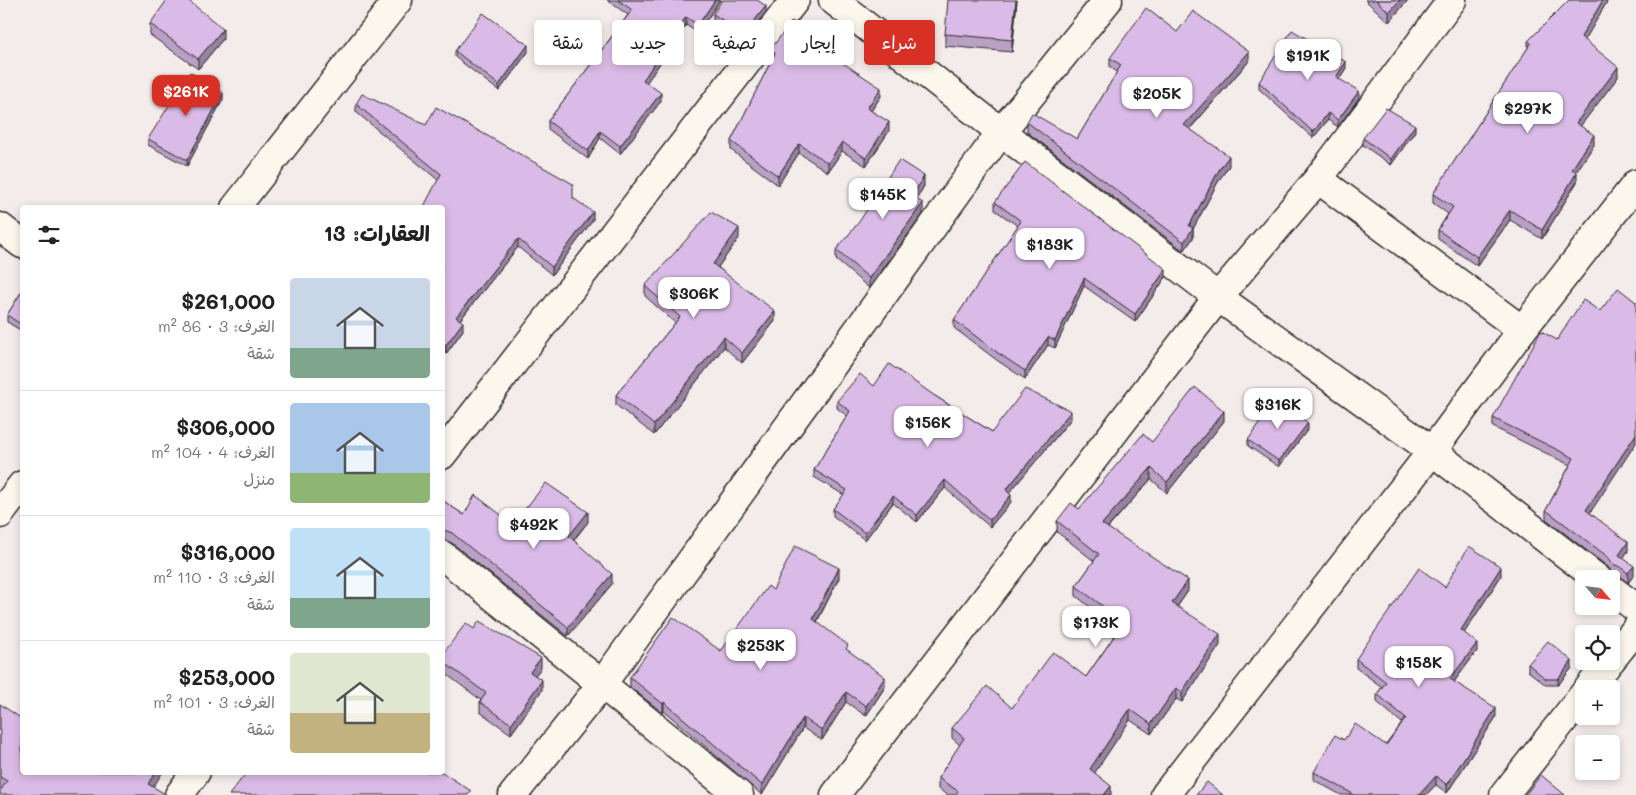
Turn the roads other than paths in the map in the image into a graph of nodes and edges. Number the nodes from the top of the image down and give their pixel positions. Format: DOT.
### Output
graph roads {
  1 [pos="398,0"];
  2 [pos="795,0"];
  3 [pos="833,0"];
  4 [pos="1108,0"];
  5 [pos="1452,0"];
  6 [pos="1001,132"];
  7 [pos="1318,180"];
  8 [pos="1636,184"];
  9 [pos="237,205"];
  10 [pos="0,227"];
  11 [pos="20,242"];
  12 [pos="1218,297"];
  13 [pos="1522,330"];
  14 [pos="445,451"];
  15 [pos="1432,452"];
  16 [pos="20,487"];
  17 [pos="0,514"];
  18 [pos="445,557"];
  19 [pos="1586,570"];
  20 [pos="1620,596"];
  21 [pos="1636,608"];
  22 [pos="1636,629"];
  23 [pos="1620,649"];
  24 [pos="1603,670"];
  25 [pos="1595,680"];
  26 [pos="602,684"];
  27 [pos="1575,705"];
  28 [pos="194,775"];
  29 [pos="179,795"];
  30 [pos="513,795"];
  31 [pos="739,795"];
  32 [pos="835,795"];
  33 [pos="1165,795"];
  34 [pos="1504,795"];
  1 -- 9 [label="street"];
  2 -- 14 [label="street"];
  3 -- 6 [label="street"];
  4 -- 6 [label="street"];
  5 -- 7 [label="street"];
  6 -- 12 [label="street"];
  6 -- 26 [label="street"];
  7 -- 12 [label="street"];
  7 -- 13 [label="street"];
  8 -- 13 [label="street"];
  10 -- 11 [label="street"];
  12 -- 15 [label="street"];
  12 -- 32 [label="street"];
  13 -- 15 [label="street"];
  15 -- 19 [label="street"];
  15 -- 33 [label="street"];
  16 -- 17 [label="street"];
  18 -- 26 [label="street"];
  20 -- 21 [label="street"];
  22 -- 23 [label="street"];
  24 -- 25 [label="street"];
  26 -- 30 [label="street"];
  26 -- 31 [label="street"];
  27 -- 34 [label="street"];
  28 -- 29 [label="street"];
}
